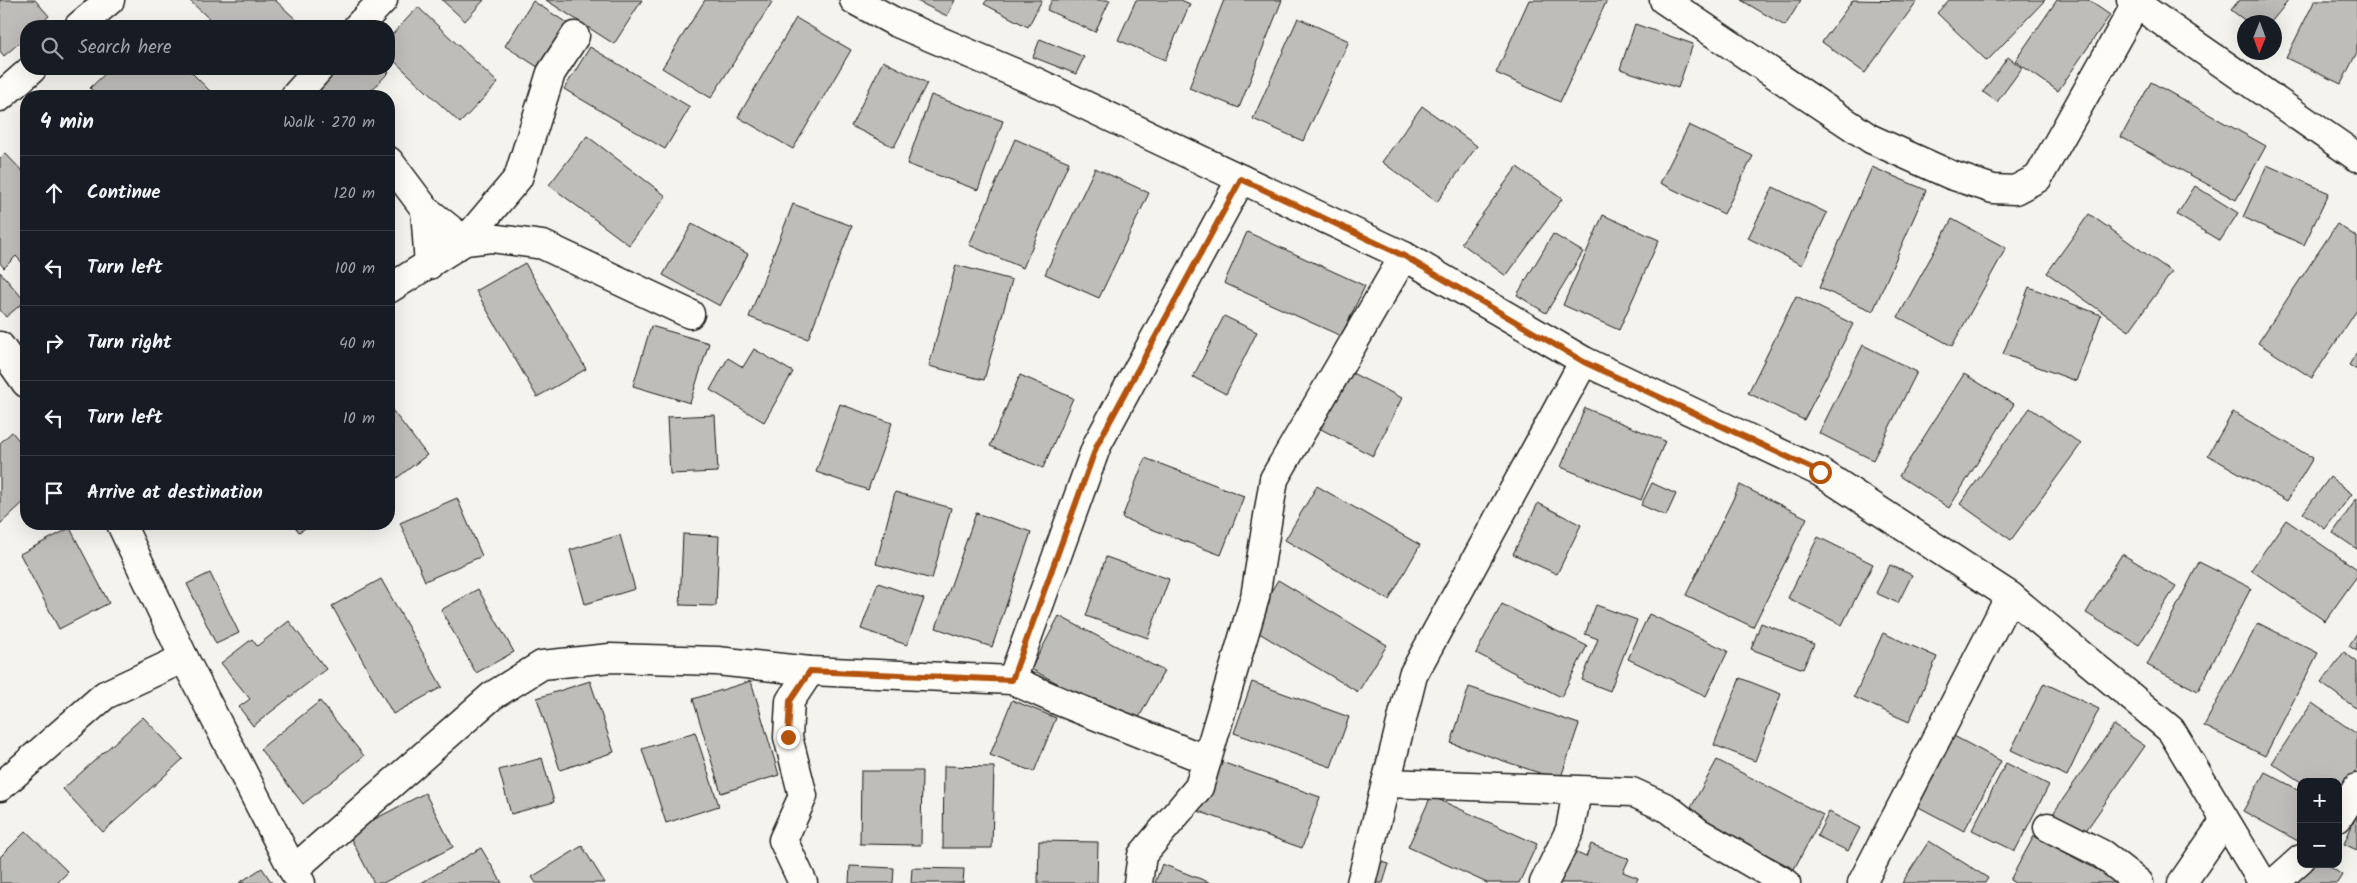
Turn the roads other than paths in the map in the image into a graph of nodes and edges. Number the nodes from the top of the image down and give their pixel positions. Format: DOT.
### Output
graph roads {
  1 [pos="110,0"];
  2 [pos="854,0"];
  3 [pos="1664,0"];
  4 [pos="2133,2"];
  5 [pos="87,20"];
  6 [pos="575,36"];
  7 [pos="25,75"];
  8 [pos="314,75"];
  9 [pos="301,90"];
  10 [pos="0,97"];
  11 [pos="2357,157"];
  12 [pos="395,169"];
  13 [pos="1241,179"];
  14 [pos="425,209"];
  15 [pos="465,241"];
  16 [pos="1404,256"];
  17 [pos="429,264"];
  18 [pos="395,285"];
  19 [pos="690,314"];
  20 [pos="0,346"];
  21 [pos="1584,362"];
  22 [pos="20,374"];
  23 [pos="124,530"];
  24 [pos="2010,596"];
  25 [pos="184,658"];
  26 [pos="810,671"];
  27 [pos="1012,680"];
  28 [pos="1207,760"];
  29 [pos="1386,783"];
  30 [pos="0,787"];
  31 [pos="2357,788"];
  32 [pos="1577,791"];
  33 [pos="2342,812"];
  34 [pos="2224,822"];
  35 [pos="2048,826"];
  36 [pos="2297,863"];
  37 [pos="297,877"];
  38 [pos="802,883"];
  39 [pos="1138,883"];
  40 [pos="1361,883"];
  41 [pos="1544,883"];
  42 [pos="1786,883"];
  43 [pos="1862,883"];
  44 [pos="2139,883"];
  45 [pos="2182,883"];
  46 [pos="2263,883"];
  47 [pos="2274,883"];
  1 -- 5 [label="street"];
  2 -- 13 [label="street"];
  3 -- 4 [label="street"];
  4 -- 11 [label="street"];
  6 -- 15 [label="street"];
  7 -- 10 [label="street"];
  8 -- 9 [label="street"];
  12 -- 14 [label="street"];
  13 -- 16 [label="street"];
  13 -- 27 [label="street"];
  14 -- 15 [label="street"];
  14 -- 17 [label="street"];
  15 -- 17 [label="street"];
  15 -- 19 [label="street"];
  16 -- 21 [label="street"];
  16 -- 28 [label="street"];
  17 -- 18 [label="street"];
  20 -- 22 [label="street"];
  21 -- 24 [label="street"];
  21 -- 29 [label="street"];
  23 -- 25 [label="street"];
  24 -- 34 [label="street"];
  24 -- 43 [label="street"];
  25 -- 30 [label="street"];
  25 -- 37 [label="street"];
  26 -- 27 [label="street"];
  26 -- 37 [label="street"];
  26 -- 38 [label="street"];
  27 -- 28 [label="street"];
  28 -- 39 [label="street"];
  29 -- 32 [label="street"];
  29 -- 40 [label="street"];
  31 -- 33 [label="street"];
  32 -- 41 [label="street"];
  32 -- 42 [label="street"];
  34 -- 45 [label="street"];
  34 -- 46 [label="street"];
  35 -- 44 [label="street"];
  36 -- 47 [label="street"];
}
